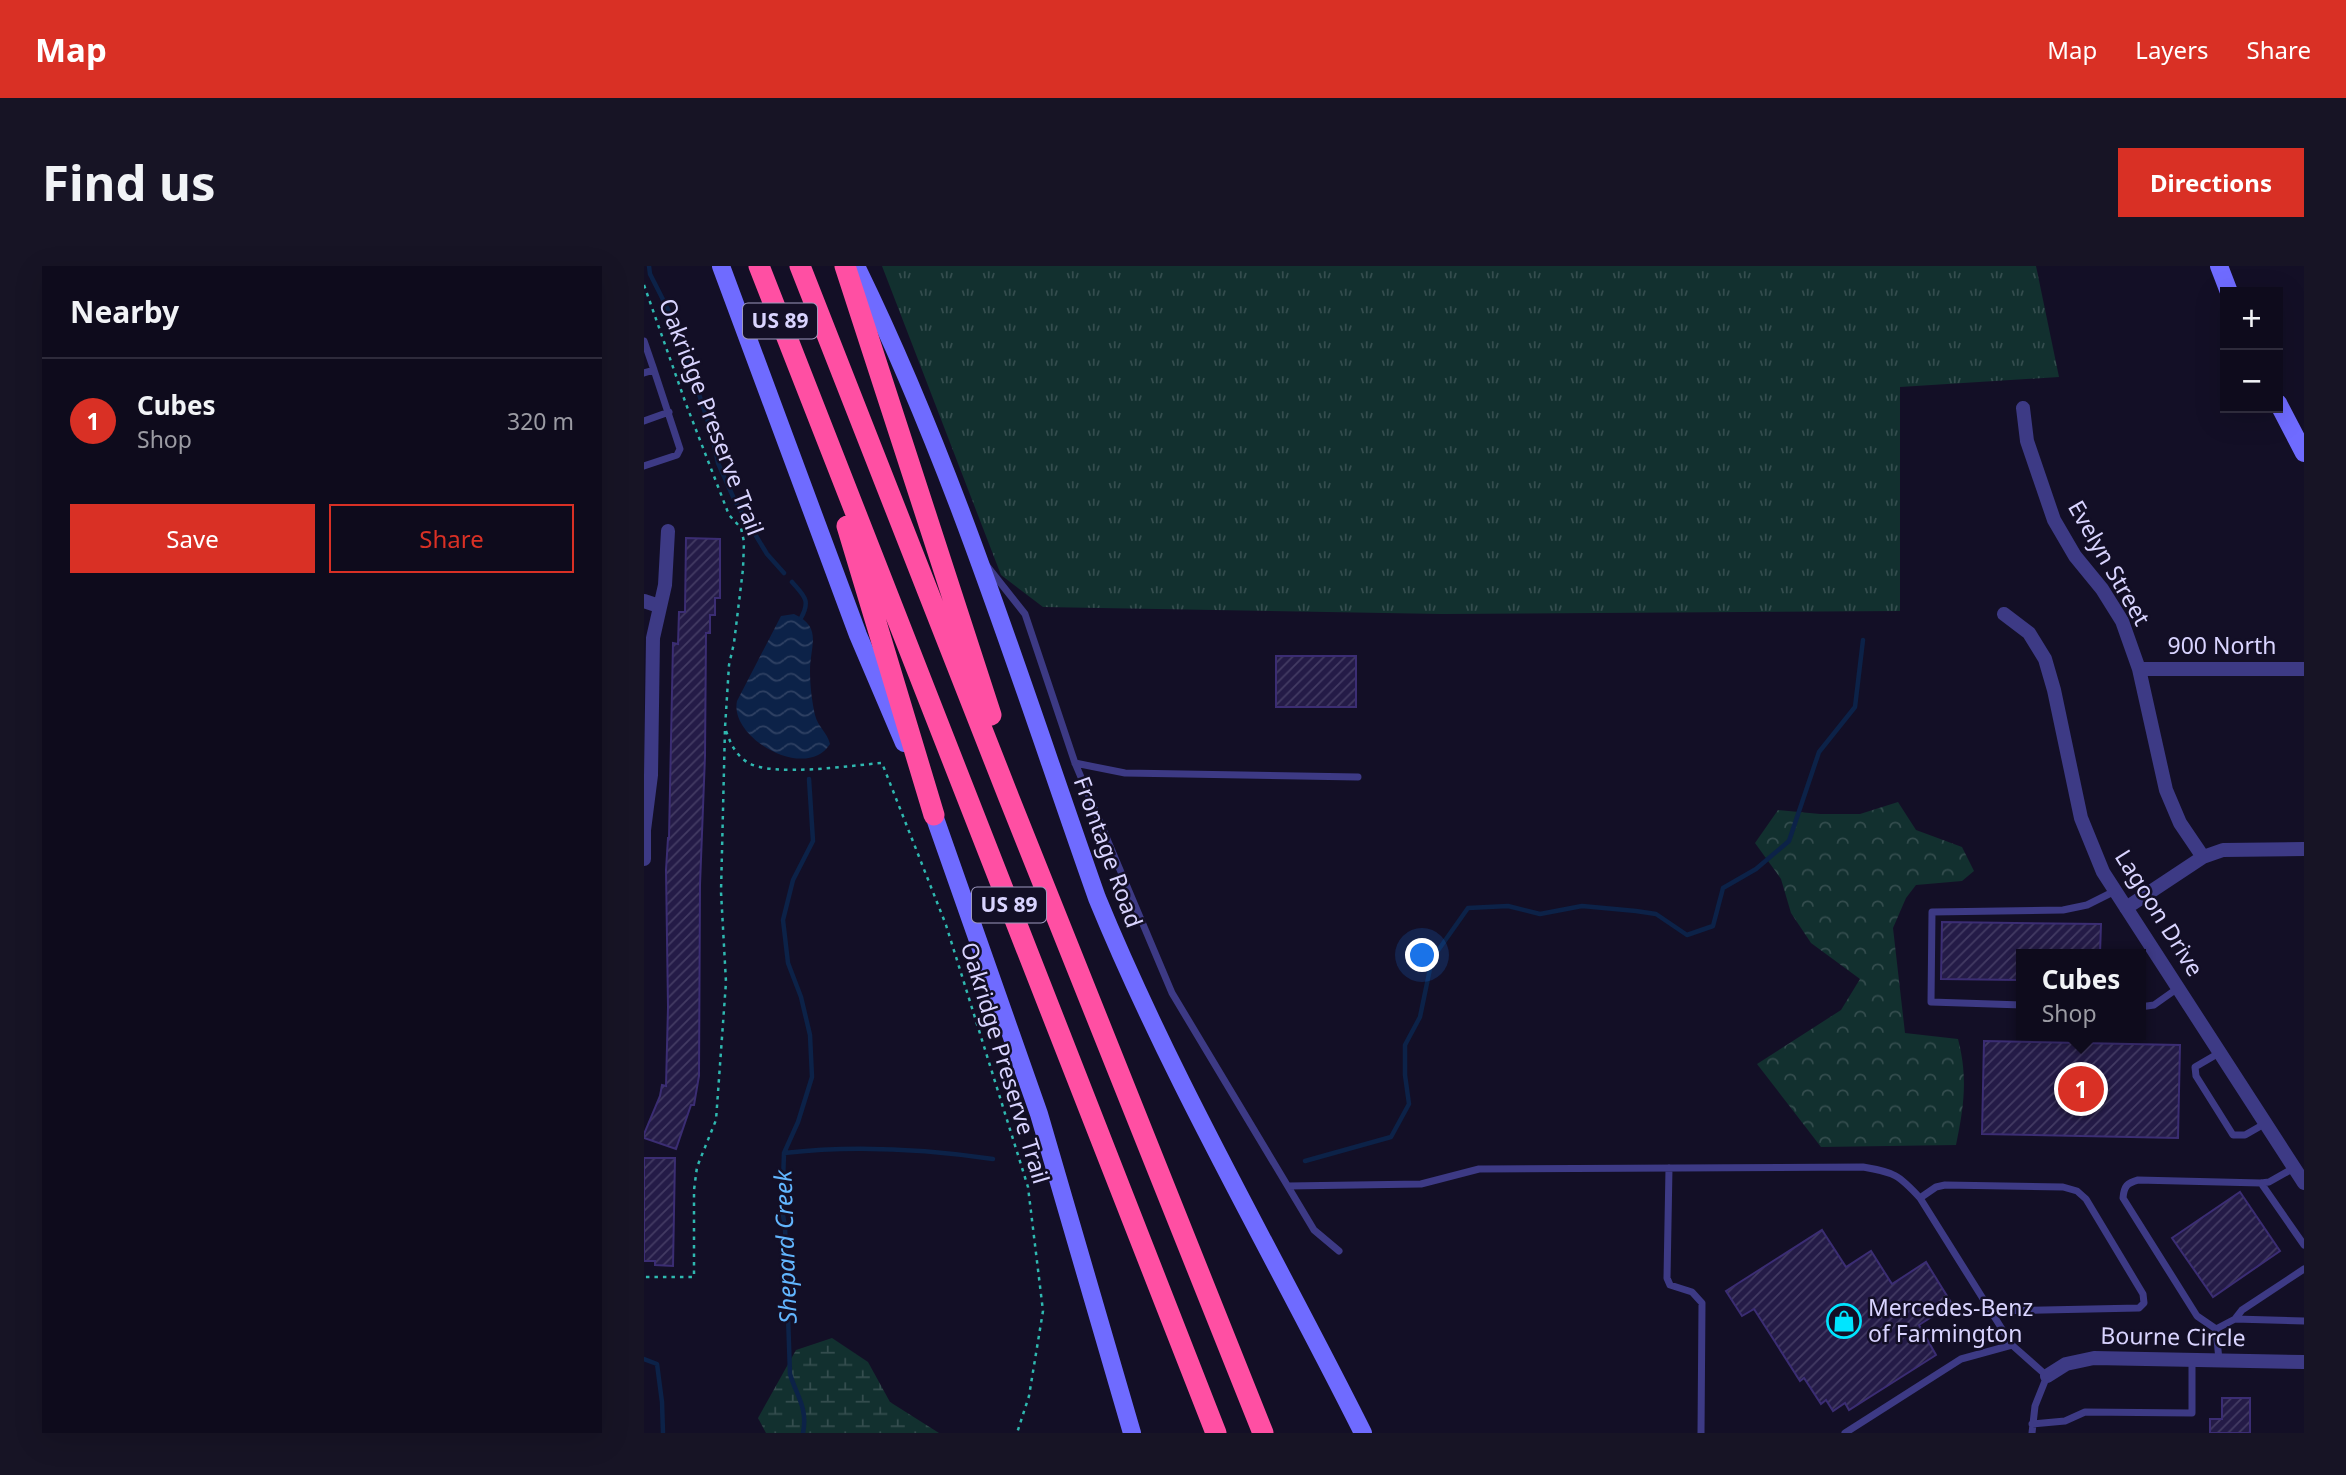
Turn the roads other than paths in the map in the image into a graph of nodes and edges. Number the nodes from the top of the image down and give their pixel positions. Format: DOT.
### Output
graph roads {
  1 [pos="721,266"];
  2 [pos="759,266"];
  3 [pos="800,266"];
  4 [pos="845,266"];
  5 [pos="856,266"];
  6 [pos="2218,266"];
  7 [pos="2227,287"];
  8 [pos="644,341"];
  9 [pos="654,370"];
  10 [pos="644,373"];
  11 [pos="802,376"];
  12 [pos="2023,408"];
  13 [pos="669,412"];
  14 [pos="2283,413"];
  15 [pos="644,421"];
  16 [pos="2304,453"];
  17 [pos="644,466"];
  18 [pos="668,531"];
  19 [pos="974,549"];
  20 [pos="644,601"];
  21 [pos="659,606"];
  22 [pos="2004,614"];
  23 [pos="648,663"];
  24 [pos="2139,669"];
  25 [pos="2304,669"];
  26 [pos="648,732"];
  27 [pos="1075,763"];
  28 [pos="1358,778"];
  29 [pos="934,815"];
  30 [pos="2304,849"];
  31 [pos="2203,857"];
  32 [pos="644,859"];
  33 [pos="2115,891"];
  34 [pos="2126,908"];
  35 [pos="1055,911"];
  36 [pos="2178,988"];
  37 [pos="2016,1005"];
  38 [pos="2146,1006"];
  39 [pos="2220,1052"];
  40 [pos="2266,1124"];
  41 [pos="1669,1168"];
  42 [pos="2294,1168"];
  43 [pos="2261,1183"];
  44 [pos="2304,1183"];
  45 [pos="1288,1186"];
  46 [pos="1920,1198"];
  47 [pos="2304,1245"];
  48 [pos="1339,1251"];
  49 [pos="2304,1269"];
  50 [pos="1991,1311"];
  51 [pos="2235,1319"];
  52 [pos="2304,1321"];
  53 [pos="2216,1329"];
  54 [pos="2012,1345"];
  55 [pos="2192,1360"];
  56 [pos="2219,1360"];
  57 [pos="2304,1362"];
  58 [pos="2046,1376"];
  59 [pos="2032,1424"];
  60 [pos="1132,1433"];
  61 [pos="1216,1433"];
  62 [pos="1263,1433"];
  63 [pos="1363,1433"];
  64 [pos="1701,1433"];
  65 [pos="1845,1433"];
  66 [pos="2032,1433"];
  1 -- 29 [label="main road"];
  2 -- 11 [label="highway, US 89"];
  3 -- 35 [label="highway, US 89"];
  4 -- 35 [label="highway"];
  5 -- 19 [label="main road, Frontage Road"];
  6 -- 7 [label="main road"];
  8 -- 9 [label="lane"];
  9 -- 10 [label="lane"];
  9 -- 13 [label="lane"];
  11 -- 29 [label="highway"];
  11 -- 61 [label="highway, US 89"];
  12 -- 24 [label="street, Evelyn Street"];
  13 -- 15 [label="lane"];
  13 -- 17 [label="lane"];
  14 -- 16 [label="main road"];
  18 -- 21 [label="street"];
  19 -- 27 [label="lane"];
  19 -- 63 [label="main road, Frontage Road"];
  20 -- 21 [label="street"];
  21 -- 23 [label="street"];
  22 -- 33 [label="street, Lagoon Drive"];
  23 -- 26 [label="street"];
  24 -- 25 [label="street, 900 North"];
  24 -- 31 [label="street, Evelyn Street"];
  26 -- 32 [label="street"];
  27 -- 28 [label="lane"];
  27 -- 45 [label="lane"];
  29 -- 60 [label="main road"];
  30 -- 31 [label="street"];
  31 -- 34 [label="street"];
  33 -- 34 [label="street, Lagoon Drive"];
  33 -- 37 [label="lane"];
  34 -- 36 [label="street, Lagoon Drive"];
  35 -- 62 [label="highway, US 89"];
  36 -- 38 [label="lane"];
  36 -- 39 [label="street, Lagoon Drive"];
  39 -- 40 [label="street, Lagoon Drive"];
  39 -- 40 [label="lane"];
  40 -- 42 [label="street, Lagoon Drive"];
  41 -- 45 [label="lane"];
  41 -- 46 [label="lane"];
  41 -- 64 [label="lane"];
  42 -- 43 [label="lane"];
  42 -- 44 [label="street, Lagoon Drive"];
  43 -- 47 [label="lane"];
  43 -- 53 [label="lane"];
  45 -- 48 [label="lane"];
  46 -- 50 [label="lane"];
  46 -- 50 [label="lane"];
  49 -- 51 [label="lane"];
  50 -- 54 [label="lane"];
  51 -- 52 [label="lane"];
  51 -- 53 [label="lane"];
  53 -- 56 [label="lane"];
  54 -- 58 [label="lane"];
  54 -- 65 [label="lane"];
  55 -- 56 [label="street, Bourne Circle"];
  55 -- 58 [label="street, Bourne Circle"];
  55 -- 59 [label="lane"];
  56 -- 57 [label="street, Bourne Circle"];
  58 -- 59 [label="lane"];
  59 -- 66 [label="lane"];
}
